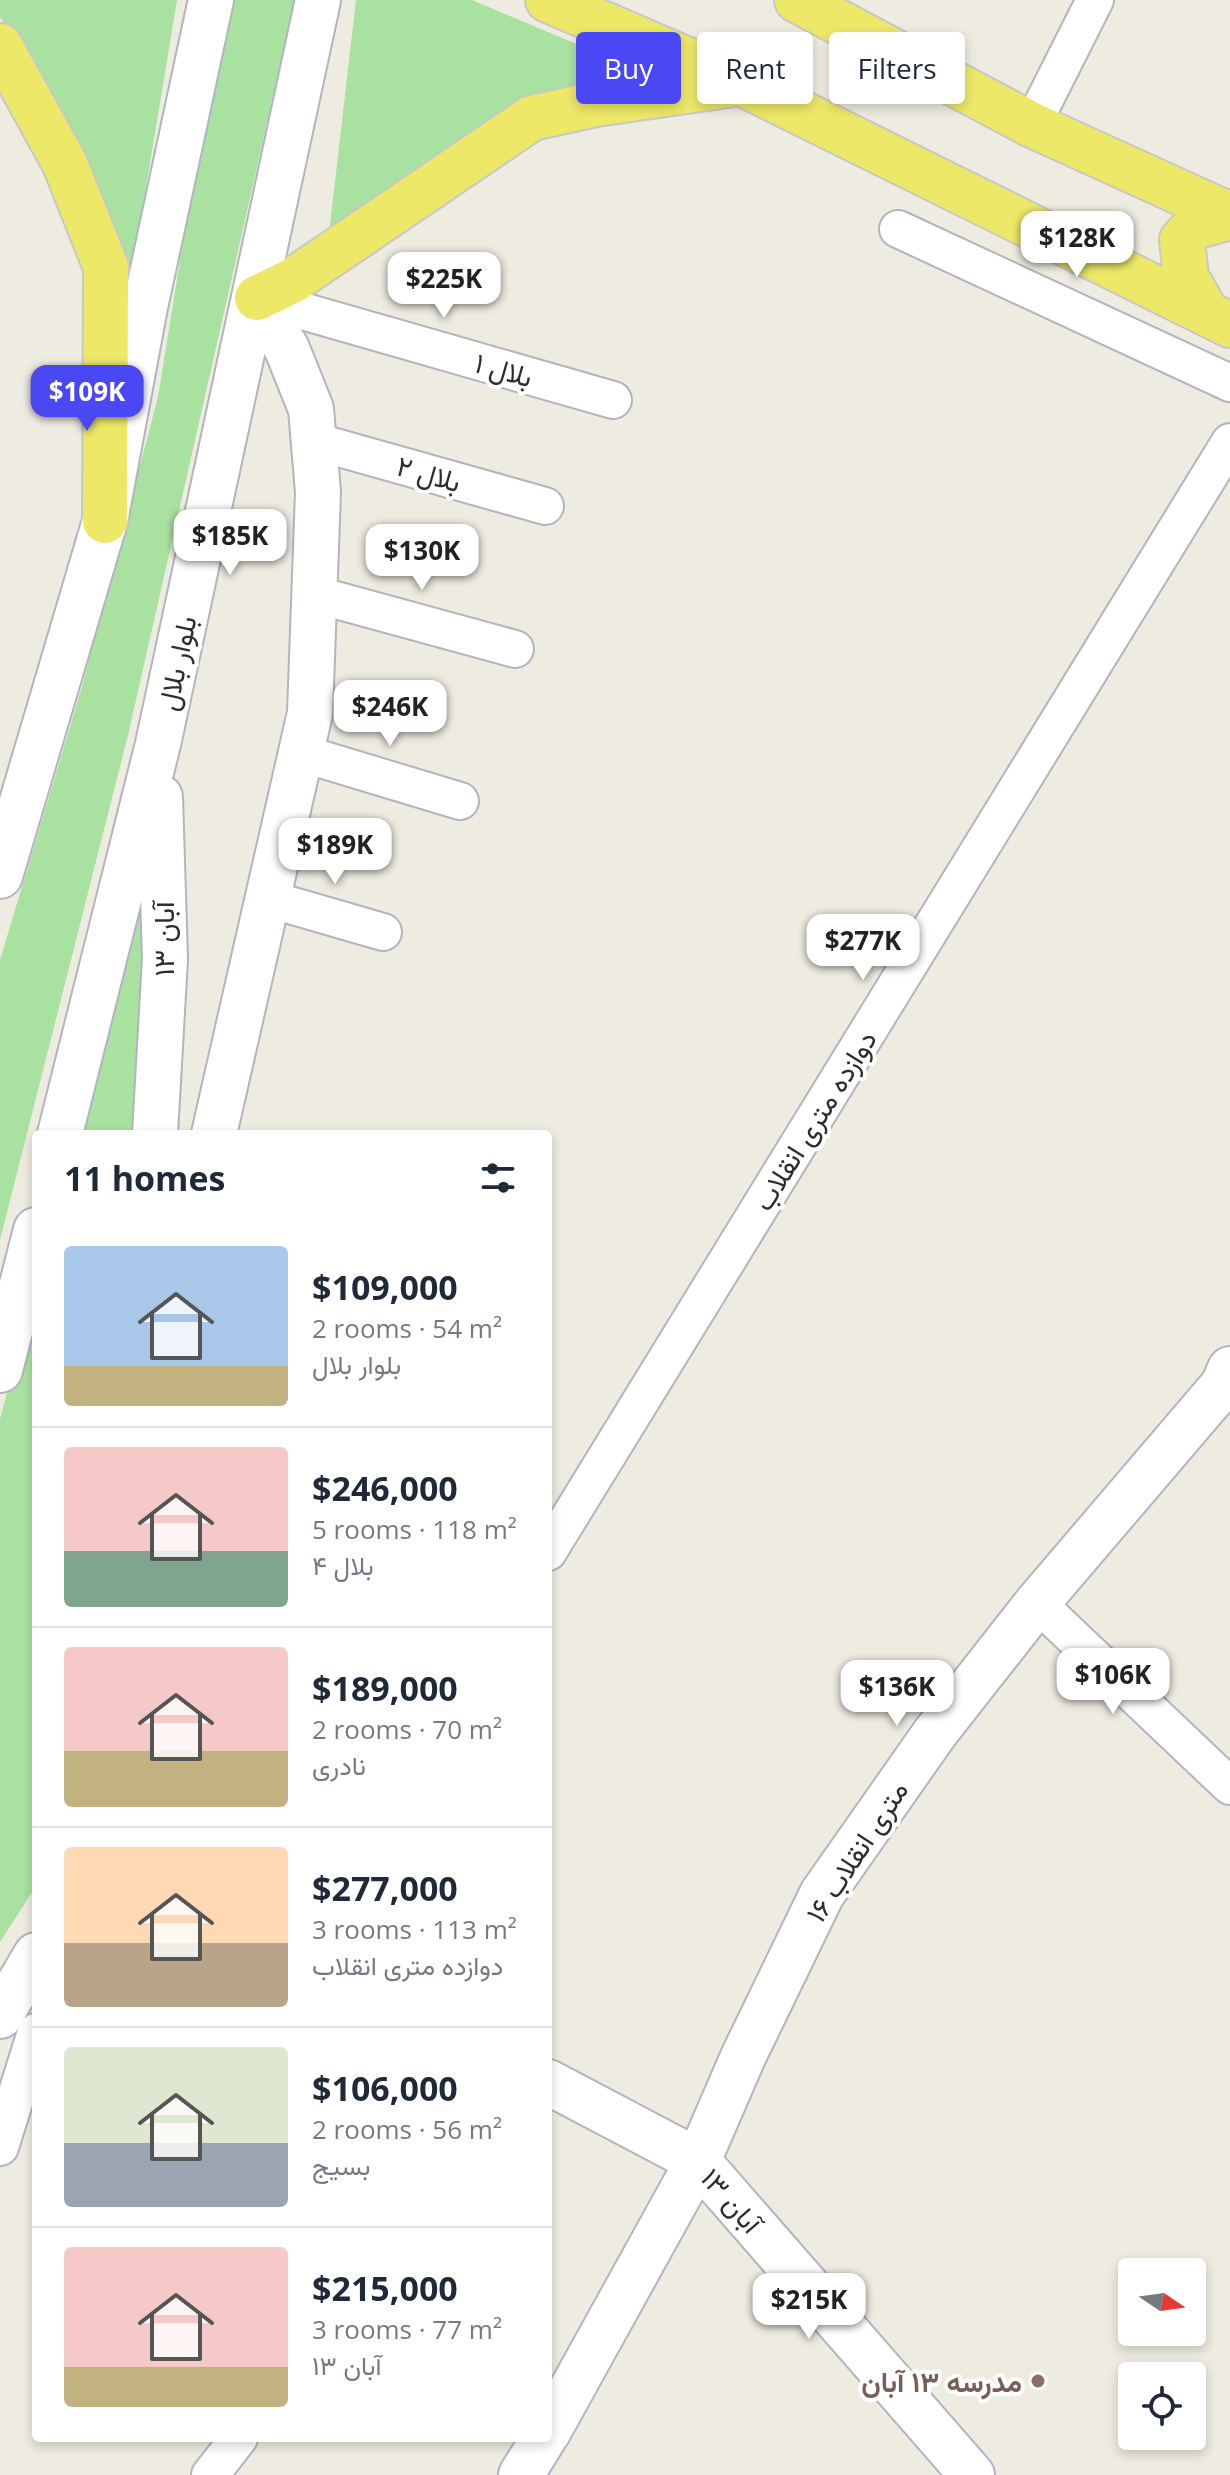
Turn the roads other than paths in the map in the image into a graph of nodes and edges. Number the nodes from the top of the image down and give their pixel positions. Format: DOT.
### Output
graph roads {
  1 [pos="211,0"];
  2 [pos="318,0"];
  3 [pos="548,0"];
  4 [pos="797,0"];
  5 [pos="1095,0"];
  6 [pos="0,46"];
  7 [pos="697,64"];
  8 [pos="697,89"];
  9 [pos="782,104"];
  10 [pos="1032,125"];
  11 [pos="1230,216"];
  12 [pos="898,229"];
  13 [pos="257,298"];
  14 [pos="1218,319"];
  15 [pos="1230,383"];
  16 [pos="613,400"];
  17 [pos="314,441"];
  18 [pos="1230,442"];
  19 [pos="545,506"];
  20 [pos="105,521"];
  21 [pos="314,594"];
  22 [pos="515,649"];
  23 [pos="158,744"];
  24 [pos="301,753"];
  25 [pos="460,801"];
  26 [pos="0,876"];
  27 [pos="269,899"];
  28 [pos="383,932"];
  29 [pos="61,1130"];
  30 [pos="155,1130"];
  31 [pos="215,1130"];
  32 [pos="32,1246"];
  33 [pos="0,1370"];
  34 [pos="1228,1382"];
  35 [pos="552,1545"];
  36 [pos="1037,1603"];
  37 [pos="1230,1786"];
  38 [pos="32,1962"];
  39 [pos="0,2016"];
  40 [pos="32,2045"];
  41 [pos="552,2084"];
  42 [pos="0,2147"];
  43 [pos="698,2161"];
  44 [pos="552,2425"];
  45 [pos="236,2442"];
  46 [pos="542,2442"];
  47 [pos="210,2475"];
  48 [pos="521,2475"];
  49 [pos="972,2475"];
  1 -- 20 [label="street"];
  2 -- 13 [label="street, بلوار بلال"];
  3 -- 7 [label="main road"];
  4 -- 10 [label="main road"];
  5 -- 10 [label="street"];
  6 -- 20 [label="main road"];
  8 -- 13 [label="main road"];
  9 -- 14 [label="main road"];
  10 -- 11 [label="main road"];
  11 -- 14 [label="main road"];
  12 -- 15 [label="street"];
  13 -- 16 [label="street, بلال ۱"];
  13 -- 17 [label="street"];
  13 -- 23 [label="street, بلوار بلال"];
  17 -- 19 [label="street, بلال ۲"];
  17 -- 21 [label="street"];
  18 -- 35 [label="street, دوازده متری انقلاب"];
  20 -- 26 [label="street"];
  21 -- 22 [label="street"];
  21 -- 24 [label="street"];
  23 -- 29 [label="street, بلوار بلال"];
  23 -- 30 [label="street, ۱۳ آبان"];
  24 -- 25 [label="street"];
  24 -- 27 [label="street"];
  27 -- 28 [label="street"];
  27 -- 31 [label="street"];
  32 -- 33 [label="street"];
  34 -- 36 [label="street, ۱۶ متری انقلاب"];
  36 -- 37 [label="street"];
  36 -- 43 [label="street, ۱۶ متری انقلاب"];
  38 -- 39 [label="street"];
  40 -- 42 [label="street"];
  41 -- 43 [label="street, ۱۳ آبان"];
  43 -- 44 [label="street, ۱۶ متری انقلاب"];
  43 -- 49 [label="street, ۱۳ آبان"];
  45 -- 47 [label="street"];
  46 -- 48 [label="street"];
}
